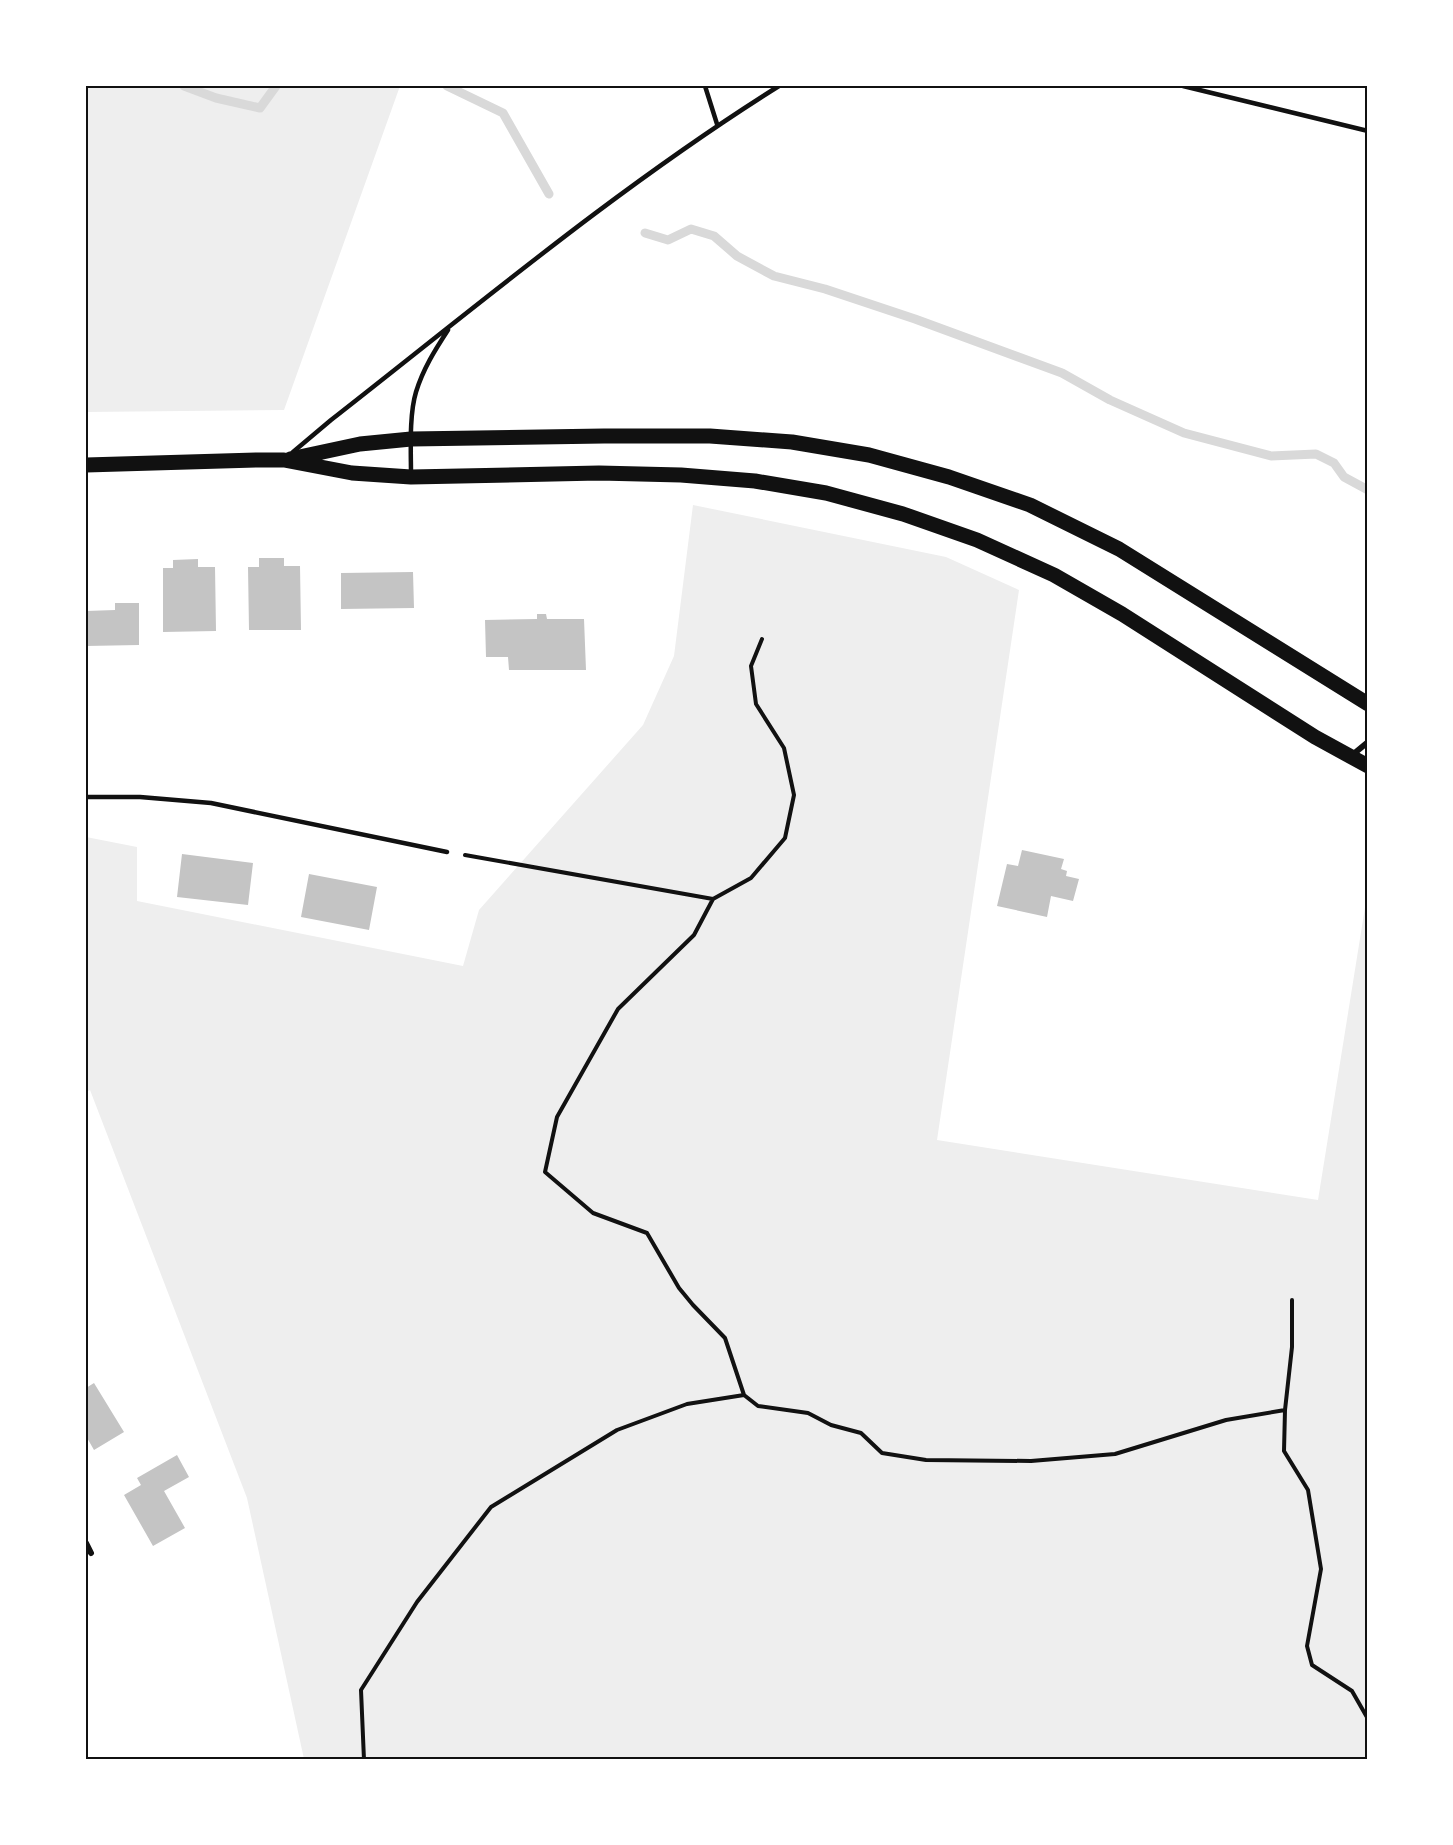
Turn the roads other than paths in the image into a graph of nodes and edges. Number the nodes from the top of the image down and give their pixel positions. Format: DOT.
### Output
graph roads {
  1 [pos="705,86"];
  2 [pos="779,86"];
  3 [pos="1183,86"];
  4 [pos="717,124"];
  5 [pos="1368,131"];
  6 [pos="451,325"];
  7 [pos="411,439"];
  8 [pos="284,460"];
  9 [pos="86,465"];
  10 [pos="411,477"];
  11 [pos="1368,704"];
  12 [pos="1368,742"];
  13 [pos="1351,756"];
  14 [pos="1368,766"];
  15 [pos="86,796"];
  16 [pos="447,852"];
  17 [pos="86,1543"];
  18 [pos="91,1553"];
  1 -- 4 [label="lane"];
  2 -- 4 [label="lane"];
  3 -- 5 [label="lane"];
  4 -- 6 [label="lane"];
  6 -- 7 [label="lane"];
  6 -- 8 [label="lane"];
  7 -- 8 [label="main road"];
  7 -- 10 [label="lane"];
  7 -- 11 [label="main road"];
  8 -- 9 [label="main road"];
  8 -- 10 [label="main road"];
  10 -- 13 [label="main road"];
  12 -- 13 [label="street"];
  13 -- 14 [label="main road"];
  15 -- 16 [label="lane"];
  17 -- 18 [label="street"];
}
